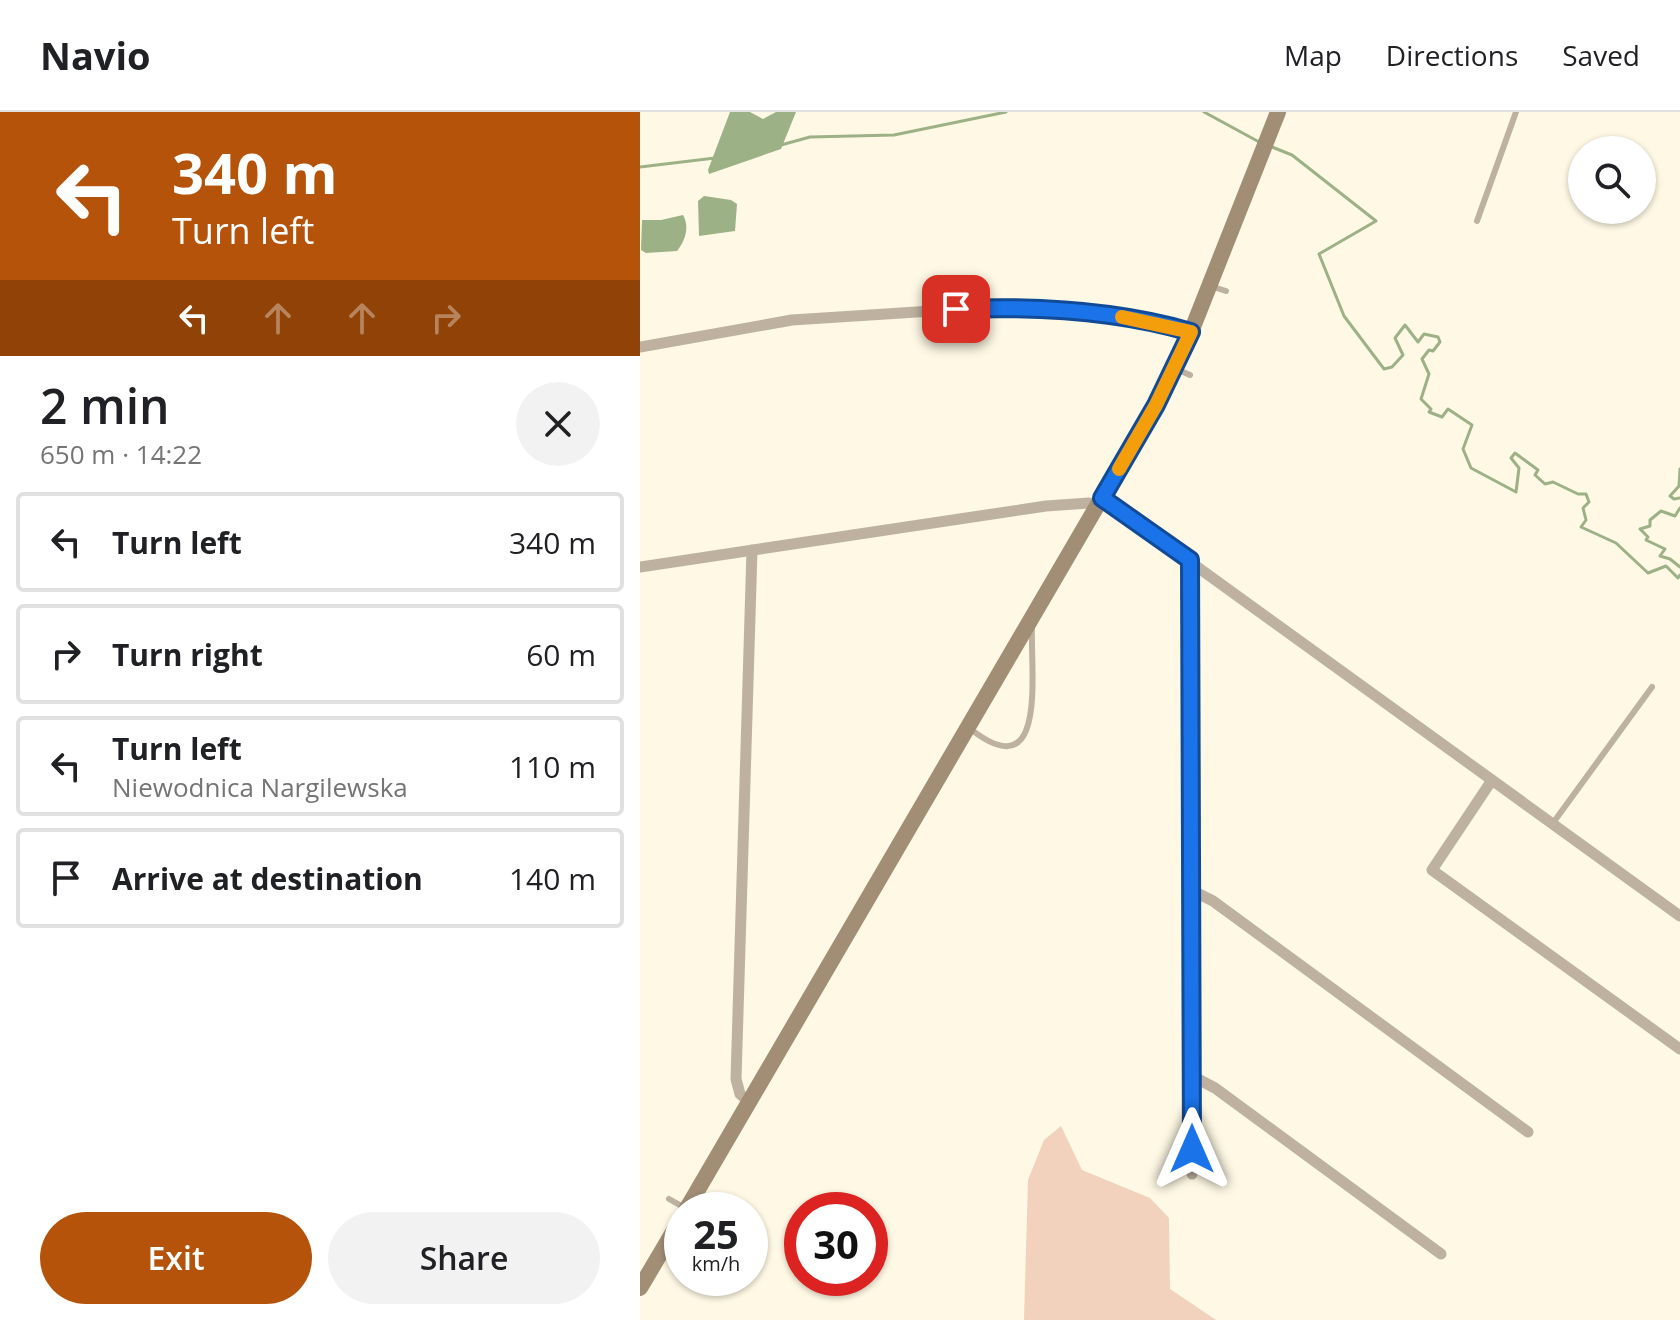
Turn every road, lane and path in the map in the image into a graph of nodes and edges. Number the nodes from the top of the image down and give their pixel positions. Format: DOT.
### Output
graph roads {
  1 [pos="1278,112"];
  2 [pos="1516,112"];
  3 [pos="1477,221"];
  4 [pos="1210,285"];
  5 [pos="1226,291"];
  6 [pos="1191,332"];
  7 [pos="640,347"];
  8 [pos="1174,368"];
  9 [pos="1190,375"];
  10 [pos="1100,502"];
  11 [pos="752,550"];
  12 [pos="1190,560"];
  13 [pos="640,567"];
  14 [pos="1032,618"];
  15 [pos="1652,687"];
  16 [pos="968,727"];
  17 [pos="1492,780"];
  18 [pos="1553,824"];
  19 [pos="1191,890"];
  20 [pos="1680,916"];
  21 [pos="1680,1049"];
  22 [pos="1192,1076"];
  23 [pos="749,1102"];
  24 [pos="1528,1132"];
  25 [pos="1192,1174"];
  26 [pos="696,1192"];
  27 [pos="664,1247"];
  28 [pos="1441,1254"];
  29 [pos="640,1288"];
  1 -- 4 [label="street"];
  2 -- 3 [label="lane"];
  4 -- 5 [label="lane"];
  4 -- 6 [label="street"];
  6 -- 7 [label="street"];
  6 -- 8 [label="street"];
  8 -- 9 [label="lane"];
  8 -- 10 [label="street"];
  10 -- 11 [label="street"];
  10 -- 12 [label="street"];
  10 -- 14 [label="street"];
  11 -- 13 [label="street"];
  11 -- 23 [label="street"];
  12 -- 17 [label="street"];
  12 -- 19 [label="street"];
  14 -- 16 [label="street"];
  14 -- 16 [label="lane"];
  15 -- 18 [label="lane"];
  16 -- 23 [label="street"];
  17 -- 18 [label="street"];
  17 -- 21 [label="street"];
  18 -- 20 [label="street"];
  19 -- 22 [label="street"];
  19 -- 24 [label="street"];
  22 -- 25 [label="street"];
  22 -- 28 [label="street"];
  23 -- 26 [label="street"];
  27 -- 29 [label="street"];
}
